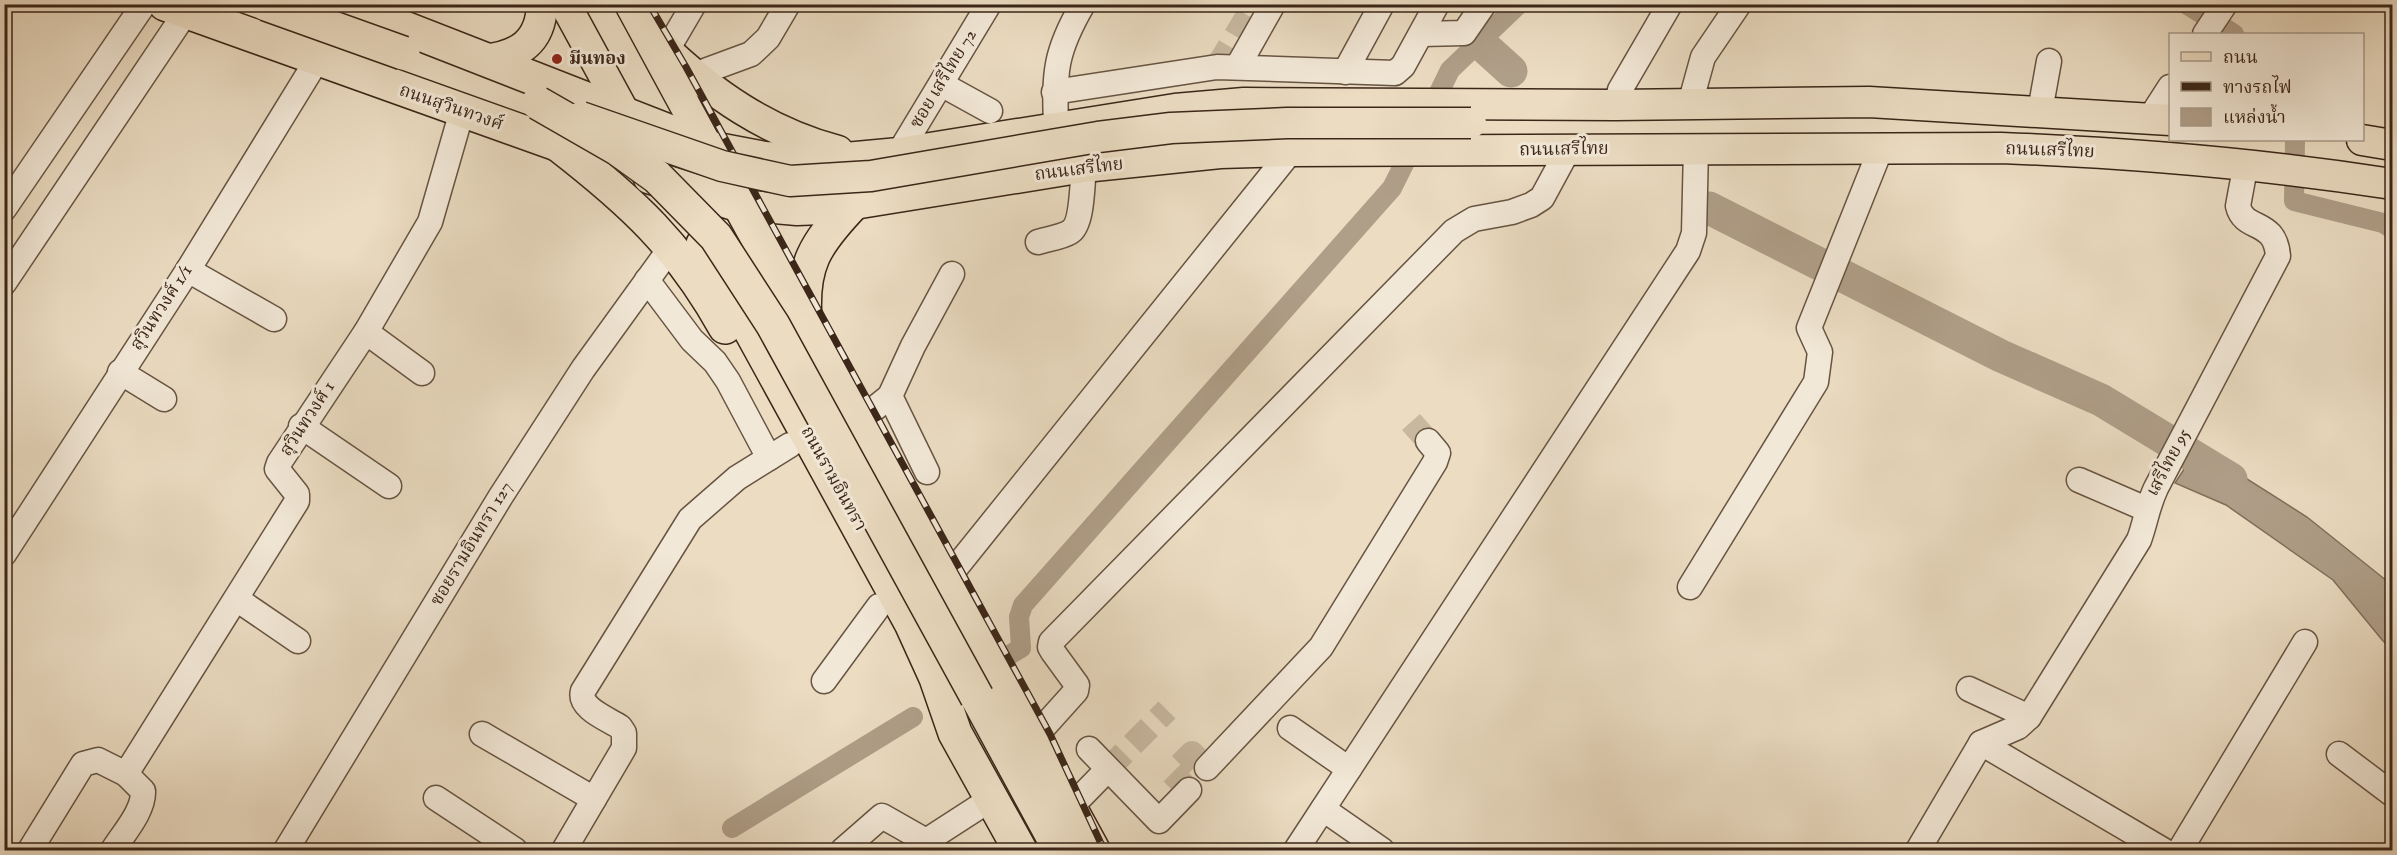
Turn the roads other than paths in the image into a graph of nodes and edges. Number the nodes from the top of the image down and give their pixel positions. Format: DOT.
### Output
graph roads {
  1 [pos="144,4"];
  2 [pos="266,4"];
  3 [pos="542,4"];
  4 [pos="565,4"];
  5 [pos="694,4"];
  6 [pos="788,4"];
  7 [pos="989,4"];
  8 [pos="1083,4"];
  9 [pos="1273,4"];
  10 [pos="1382,4"];
  11 [pos="1437,4"];
  12 [pos="1484,4"];
  13 [pos="1670,4"];
  14 [pos="1739,4"];
  15 [pos="2225,4"];
  16 [pos="349,7"];
  17 [pos="176,8"];
  18 [pos="635,15"];
  19 [pos="2206,33"];
  20 [pos="1421,34"];
  21 [pos="667,50"];
  22 [pos="317,60"];
  23 [pos="484,60"];
  24 [pos="2049,60"];
  25 [pos="1227,67"];
  26 [pos="349,72"];
  27 [pos="1345,72"];
  28 [pos="1371,73"];
  29 [pos="521,75"];
  30 [pos="694,75"];
  31 [pos="941,84"];
  32 [pos="2169,90"];
  33 [pos="1054,92"];
  34 [pos="538,102"];
  35 [pos="1215,104"];
  36 [pos="1368,104"];
  37 [pos="1690,104"];
  38 [pos="1616,105"];
  39 [pos="1944,107"];
  40 [pos="462,111"];
  41 [pos="990,111"];
  42 [pos="2040,111"];
  43 [pos="1479,113"];
  44 [pos="626,116"];
  45 [pos="1119,118"];
  46 [pos="2160,119"];
  47 [pos="1056,126"];
  48 [pos="519,132"];
  49 [pos="2364,140"];
  50 [pos="2392,145"];
  51 [pos="560,146"];
  52 [pos="707,146"];
  53 [pos="1696,148"];
  54 [pos="1881,148"];
  55 [pos="1568,150"];
  56 [pos="1291,151"];
  57 [pos="899,153"];
  58 [pos="861,157"];
  59 [pos="1123,164"];
  60 [pos="2250,164"];
  61 [pos="1084,168"];
  62 [pos="664,181"];
  63 [pos="2392,184"];
  64 [pos="739,205"];
  65 [pos="852,205"];
  66 [pos="4,209"];
  67 [pos="1038,242"];
  68 [pos="672,246"];
  69 [pos="188,270"];
  70 [pos="952,274"];
  71 [pos="647,280"];
  72 [pos="4,283"];
  73 [pos="274,319"];
  74 [pos="806,323"];
  75 [pos="366,332"];
  76 [pos="120,372"];
  77 [pos="422,373"];
  78 [pos="890,396"];
  79 [pos="164,399"];
  80 [pos="859,421"];
  81 [pos="302,426"];
  82 [pos="1428,441"];
  83 [pos="779,451"];
  84 [pos="882,462"];
  85 [pos="927,472"];
  86 [pos="2079,480"];
  87 [pos="389,486"];
  88 [pos="838,489"];
  89 [pos="2151,499"];
  90 [pos="4,554"];
  91 [pos="946,580"];
  92 [pos="1690,587"];
  93 [pos="238,600"];
  94 [pos="879,606"];
  95 [pos="298,640"];
  96 [pos="2306,642"];
  97 [pos="824,681"];
  98 [pos="1969,689"];
  99 [pos="2029,717"];
  100 [pos="1290,728"];
  101 [pos="955,733"];
  102 [pos="482,734"];
  103 [pos="1032,740"];
  104 [pos="1981,743"];
  105 [pos="1089,749"];
  106 [pos="2339,754"];
  107 [pos="1207,768"];
  108 [pos="1349,769"];
  109 [pos="1107,770"];
  110 [pos="126,774"];
  111 [pos="1189,790"];
  112 [pos="2392,794"];
  113 [pos="436,798"];
  114 [pos="594,799"];
  115 [pos="992,799"];
  116 [pos="1070,808"];
  117 [pos="1323,809"];
  118 [pos="30,850"];
  119 [pos="113,850"];
  120 [pos="286,850"];
  121 [pos="515,850"];
  122 [pos="564,850"];
  123 [pos="843,850"];
  124 [pos="1020,850"];
  125 [pos="1060,850"];
  126 [pos="1093,850"];
  127 [pos="1296,850"];
  128 [pos="1382,850"];
  129 [pos="1918,850"];
  130 [pos="2163,850"];
  131 [pos="2180,850"];
  1 -- 66 [label="street"];
  2 -- 34 [label="highway, bridge"];
  3 -- 23 [label="main road"];
  4 -- 44 [label="main road"];
  5 -- 21 [label="street"];
  6 -- 30 [label="street"];
  7 -- 31 [label="street, ซอย เสรีไทย 72"];
  8 -- 33 [label="street"];
  9 -- 25 [label="street"];
  10 -- 27 [label="street"];
  11 -- 20 [label="street"];
  12 -- 20 [label="street"];
  13 -- 38 [label="street"];
  14 -- 37 [label="street"];
  15 -- 19 [label="street"];
  16 -- 23 [label="highway"];
  16 -- 26 [label="highway"];
  17 -- 22 [label="highway, ถนนสุวินทวงศ์"];
  17 -- 72 [label="street"];
  18 -- 21 [label="main road"];
  18 -- 52 [label="main road"];
  20 -- 28 [label="street"];
  21 -- 30 [label="main road"];
  22 -- 26 [label="highway, ถนนสุวินทวงศ์"];
  22 -- 69 [label="street, สุวินทวงศ์ 1/1"];
  23 -- 29 [label="highway"];
  24 -- 42 [label="street"];
  25 -- 27 [label="street"];
  25 -- 33 [label="street"];
  25 -- 35 [label="street"];
  26 -- 40 [label="highway, ถนนสุวินทวงศ์"];
  27 -- 28 [label="street"];
  28 -- 36 [label="street"];
  29 -- 44 [label="highway"];
  29 -- 48 [label="highway"];
  30 -- 58 [label="main road"];
  31 -- 41 [label="street"];
  31 -- 57 [label="street, ซอย เสรีไทย 72"];
  32 -- 46 [label="street"];
  33 -- 47 [label="street"];
  34 -- 43 [label="main road, bridge"];
  34 -- 125 [label="highway, bridge"];
  35 -- 36 [label="main road"];
  35 -- 45 [label="main road"];
  36 -- 43 [label="main road"];
  37 -- 38 [label="main road"];
  37 -- 39 [label="main road"];
  38 -- 43 [label="main road"];
  39 -- 42 [label="main road"];
  39 -- 43 [label="main road"];
  40 -- 48 [label="highway, ถนนสุวินทวงศ์"];
  40 -- 75 [label="street, สุวินทวงศ์ 1"];
  42 -- 46 [label="main road"];
  44 -- 52 [label="highway"];
  44 -- 62 [label="highway, ถนนรามอินทรา"];
  45 -- 47 [label="main road"];
  45 -- 59 [label="main road"];
  47 -- 57 [label="main road"];
  48 -- 51 [label="highway, ถนนสุวินทวงศ์"];
  49 -- 50 [label="main road"];
  51 -- 62 [label="highway, ถนนสุวินทวงศ์"];
  51 -- 68 [label="highway"];
  52 -- 58 [label="main road"];
  52 -- 64 [label="highway"];
  53 -- 54 [label="main road, ถนนเสรีไทย"];
  53 -- 55 [label="main road, ถนนเสรีไทย"];
  53 -- 108 [label="street"];
  54 -- 60 [label="main road, ถนนเสรีไทย"];
  54 -- 92 [label="street"];
  55 -- 56 [label="main road, ถนนเสรีไทย"];
  55 -- 103 [label="street"];
  56 -- 59 [label="main road, ถนนเสรีไทย"];
  56 -- 91 [label="street"];
  57 -- 58 [label="main road"];
  59 -- 61 [label="main road, ถนนเสรีไทย"];
  60 -- 63 [label="main road, ถนนเสรีไทย"];
  60 -- 89 [label="street, เสรีไทย 95"];
  61 -- 65 [label="main road, ถนนเสรีไทย"];
  61 -- 67 [label="street"];
  62 -- 64 [label="highway, ถนนสุวินทวงศ์"];
  62 -- 88 [label="highway, ถนนรามอินทรา"];
  64 -- 65 [label="main road, ถนนเสรีไทย"];
  64 -- 74 [label="highway"];
  65 -- 74 [label="highway"];
  68 -- 71 [label="street, ซอยรามอินทรา 127"];
  68 -- 83 [label="highway"];
  69 -- 73 [label="street"];
  69 -- 76 [label="street, สุวินทวงศ์ 1/1"];
  70 -- 78 [label="street"];
  71 -- 83 [label="street"];
  71 -- 120 [label="street, ซอยรามอินทรา 127"];
  74 -- 80 [label="highway"];
  75 -- 77 [label="street"];
  75 -- 81 [label="street, สุวินทวงศ์ 1"];
  76 -- 79 [label="street"];
  76 -- 90 [label="street, สุวินทวงศ์ 1/1"];
  78 -- 80 [label="street"];
  78 -- 85 [label="street"];
  80 -- 84 [label="highway"];
  81 -- 87 [label="street"];
  81 -- 93 [label="street, สุวินทวงศ์ 1"];
  82 -- 107 [label="street"];
  83 -- 94 [label="highway"];
  83 -- 114 [label="street"];
  84 -- 88 [label="highway"];
  84 -- 91 [label="highway"];
  86 -- 89 [label="street"];
  88 -- 101 [label="highway, ถนนรามอินทรา"];
  89 -- 99 [label="street, เสรีไทย 95"];
  91 -- 103 [label="highway"];
  93 -- 95 [label="street"];
  93 -- 110 [label="street, สุวินทวงศ์ 1"];
  94 -- 97 [label="street"];
  94 -- 101 [label="highway"];
  96 -- 131 [label="street"];
  98 -- 99 [label="street"];
  99 -- 104 [label="street, เสรีไทย 95"];
  100 -- 108 [label="street"];
  101 -- 115 [label="highway, ถนนรามอินทรา"];
  102 -- 114 [label="street"];
  103 -- 116 [label="highway"];
  104 -- 129 [label="street"];
  104 -- 130 [label="street"];
  105 -- 109 [label="street"];
  106 -- 112 [label="street"];
  108 -- 117 [label="street"];
  109 -- 111 [label="street"];
  109 -- 116 [label="street"];
  110 -- 118 [label="street"];
  110 -- 119 [label="street"];
  113 -- 121 [label="street"];
  114 -- 122 [label="street"];
  115 -- 123 [label="street"];
  115 -- 124 [label="highway, ถนนรามอินทรา"];
  116 -- 126 [label="highway"];
  117 -- 127 [label="street"];
  117 -- 128 [label="street"];
}
